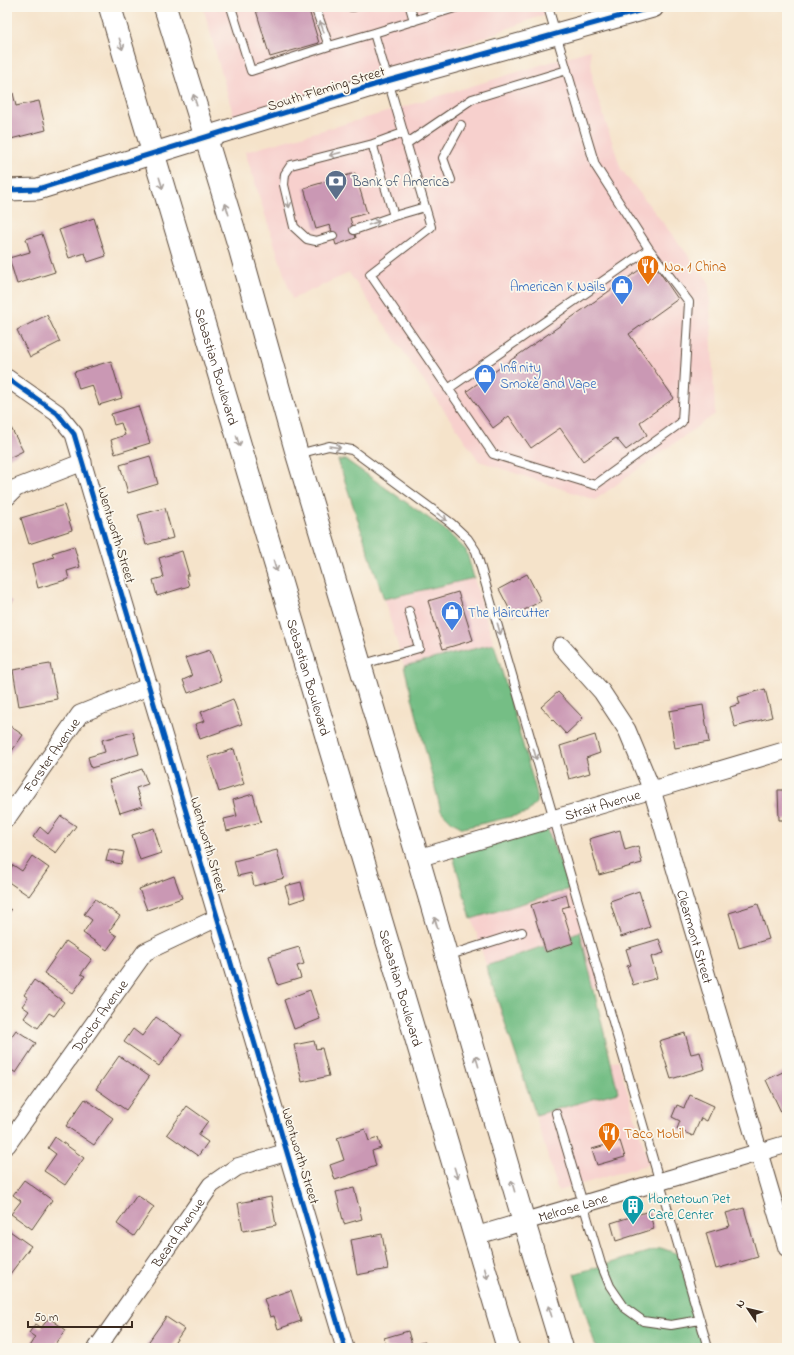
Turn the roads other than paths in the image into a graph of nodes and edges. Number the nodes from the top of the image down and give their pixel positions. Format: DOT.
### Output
graph roads {
  1 [pos="110,7"];
  2 [pos="231,7"];
  3 [pos="315,7"];
  4 [pos="410,7"];
  5 [pos="458,7"];
  6 [pos="548,7"];
  7 [pos="654,7"];
  8 [pos="168,9"];
  9 [pos="414,21"];
  10 [pos="374,33"];
  11 [pos="556,34"];
  12 [pos="329,46"];
  13 [pos="567,70"];
  14 [pos="388,81"];
  15 [pos="461,125"];
  16 [pos="403,133"];
  17 [pos="206,138"];
  18 [pos="373,144"];
  19 [pos="406,144"];
  20 [pos="153,154"];
  21 [pos="450,180"];
  22 [pos="7,190"];
  23 [pos="425,207"];
  24 [pos="394,216"];
  25 [pos="354,230"];
  26 [pos="333,236"];
  27 [pos="649,249"];
  28 [pos="7,378"];
  29 [pos="448,389"];
  30 [pos="297,454"];
  31 [pos="83,462"];
  32 [pos="7,497"];
  33 [pos="409,611"];
  34 [pos="561,646"];
  35 [pos="360,665"];
  36 [pos="150,686"];
  37 [pos="787,750"];
  38 [pos="652,790"];
  39 [pos="7,818"];
  40 [pos="554,818"];
  41 [pos="418,858"];
  42 [pos="217,918"];
  43 [pos="522,932"];
  44 [pos="446,956"];
  45 [pos="556,1113"];
  46 [pos="787,1144"];
  47 [pos="7,1145"];
  48 [pos="287,1152"];
  49 [pos="759,1152"];
  50 [pos="660,1181"];
  51 [pos="583,1204"];
  52 [pos="524,1222"];
  53 [pos="474,1236"];
  54 [pos="787,1248"];
  55 [pos="700,1320"];
  56 [pos="97,1348"];
  57 [pos="345,1348"];
  58 [pos="508,1348"];
  59 [pos="562,1348"];
  60 [pos="708,1348"];
  1 -- 20 [label="main road, Sebastian Boulevard, one-way"];
  2 -- 12 [label="lane"];
  12 -- 3 [label="lane, one-way"];
  4 -- 9 [label="lane"];
  5 -- 9 [label="lane"];
  6 -- 11 [label="lane"];
  7 -- 11 [label="street, South Fleming Street"];
  17 -- 8 [label="main road, one-way"];
  9 -- 10 [label="lane"];
  10 -- 12 [label="lane"];
  10 -- 14 [label="lane"];
  11 -- 13 [label="lane"];
  11 -- 14 [label="street, South Fleming Street"];
  13 -- 19 [label="lane"];
  13 -- 27 [label="lane"];
  14 -- 16 [label="lane"];
  14 -- 17 [label="street, South Fleming Street"];
  15 -- 21 [label="lane"];
  16 -- 18 [label="lane"];
  16 -- 19 [label="lane"];
  17 -- 20 [label="street, South Fleming Street"];
  30 -- 17 [label="main road, one-way"];
  18 -- 24 [label="lane"];
  18 -- 26 [label="lane, one-way"];
  19 -- 23 [label="lane"];
  20 -- 22 [label="street, South Fleming Street"];
  20 -- 53 [label="main road, Sebastian Boulevard, one-way"];
  23 -- 24 [label="lane"];
  23 -- 29 [label="lane"];
  25 -- 24 [label="lane, one-way"];
  27 -- 29 [label="lane"];
  27 -- 29 [label="lane"];
  28 -- 31 [label="street, Wentworth Street"];
  30 -- 35 [label="main road"];
  30 -- 40 [label="lane, one-way"];
  31 -- 32 [label="street"];
  31 -- 36 [label="street, Wentworth Street"];
  33 -- 35 [label="lane"];
  34 -- 38 [label="street, Clearmont Street"];
  35 -- 41 [label="main road"];
  36 -- 39 [label="street, Forster Avenue"];
  36 -- 42 [label="street, Wentworth Street"];
  37 -- 38 [label="street, Strait Avenue"];
  38 -- 40 [label="street, Strait Avenue"];
  38 -- 49 [label="street, Clearmont Street"];
  40 -- 41 [label="street, Strait Avenue"];
  40 -- 50 [label="lane"];
  44 -- 41 [label="main road, one-way"];
  42 -- 47 [label="street, Doctor Avenue"];
  42 -- 48 [label="street, Wentworth Street"];
  43 -- 44 [label="lane"];
  52 -- 44 [label="main road, one-way"];
  45 -- 51 [label="lane"];
  46 -- 49 [label="street, Melrose Lane"];
  48 -- 56 [label="street, Beard Avenue"];
  48 -- 57 [label="street, Wentworth Street"];
  49 -- 50 [label="street, Melrose Lane"];
  49 -- 54 [label="street, Clearmont Street"];
  50 -- 51 [label="street, Melrose Lane"];
  50 -- 55 [label="lane"];
  51 -- 52 [label="street, Melrose Lane"];
  51 -- 55 [label="lane"];
  52 -- 53 [label="street, Melrose Lane"];
  59 -- 52 [label="main road, one-way"];
  53 -- 58 [label="main road, Sebastian Boulevard, one-way"];
  55 -- 60 [label="lane"];
}
